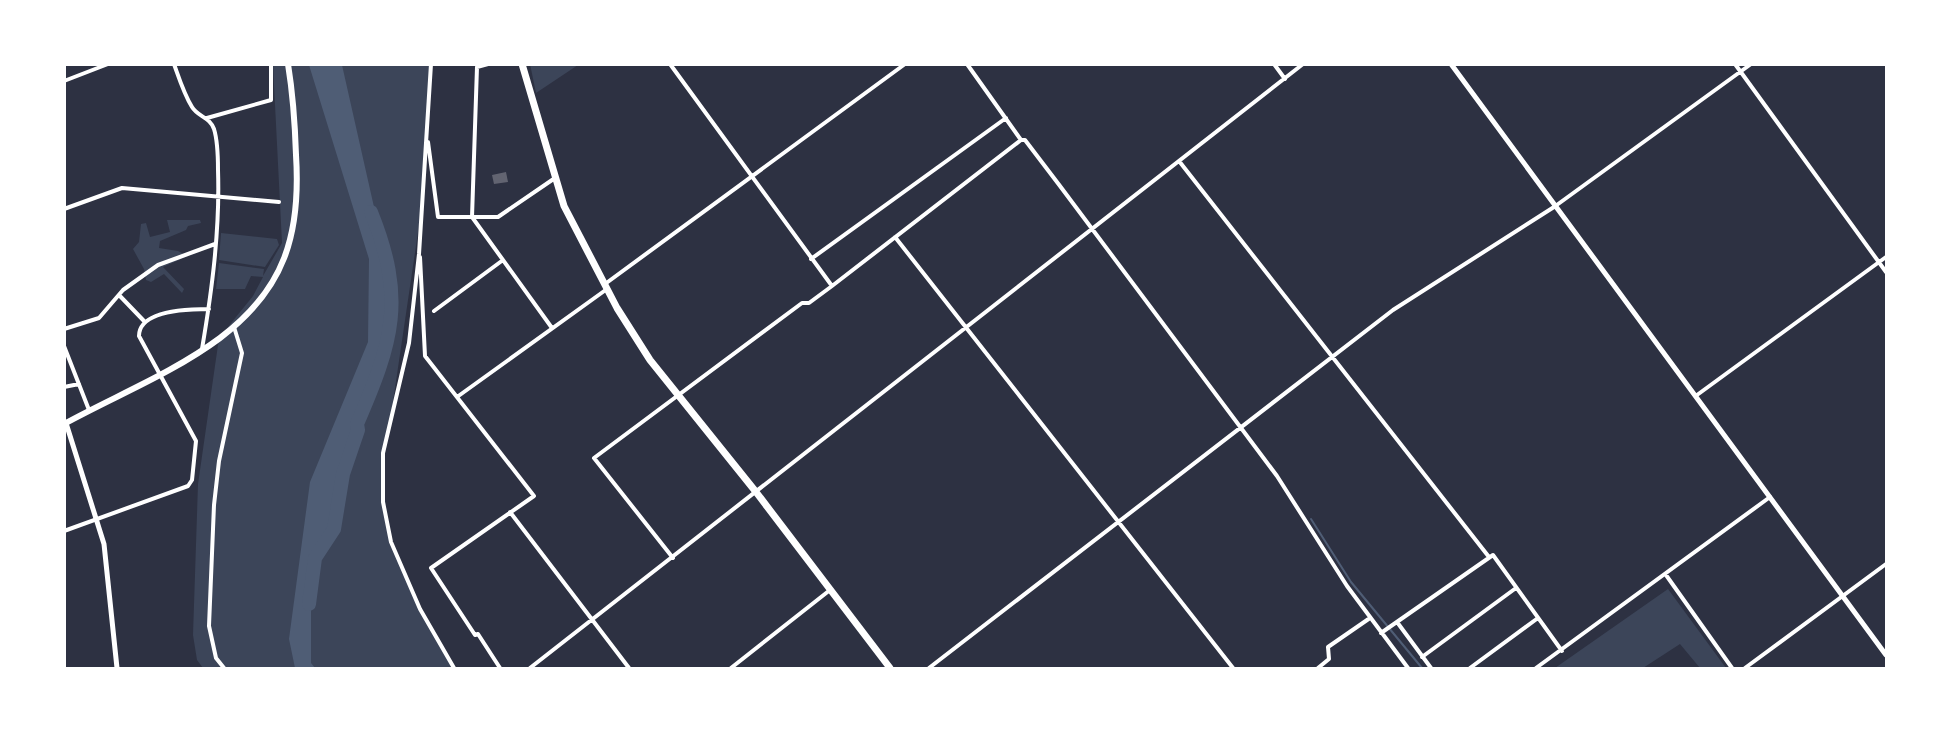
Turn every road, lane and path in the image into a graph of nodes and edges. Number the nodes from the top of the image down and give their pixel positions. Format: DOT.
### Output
graph roads {
  1 [pos="108,64"];
  2 [pos="174,64"];
  3 [pos="271,64"];
  4 [pos="288,64"];
  5 [pos="431,64"];
  6 [pos="488,64"];
  7 [pos="522,64"];
  8 [pos="670,64"];
  9 [pos="905,64"];
  10 [pos="967,64"];
  11 [pos="1274,64"];
  12 [pos="1303,64"];
  13 [pos="1451,64"];
  14 [pos="1735,64"];
  15 [pos="1751,64"];
  16 [pos="1740,72"];
  17 [pos="1285,79"];
  18 [pos="64,81"];
  19 [pos="207,118"];
  20 [pos="1005,118"];
  21 [pos="427,132"];
  22 [pos="1021,140"];
  23 [pos="1179,161"];
  24 [pos="752,177"];
  25 [pos="555,178"];
  26 [pos="219,196"];
  27 [pos="279,202"];
  28 [pos="1554,207"];
  29 [pos="64,209"];
  30 [pos="472,217"];
  31 [pos="1091,230"];
  32 [pos="895,237"];
  33 [pos="215,244"];
  34 [pos="419,254"];
  35 [pos="1887,257"];
  36 [pos="811,259"];
  37 [pos="503,260"];
  38 [pos="1880,262"];
  39 [pos="1887,272"];
  40 [pos="606,286"];
  41 [pos="832,286"];
  42 [pos="119,295"];
  43 [pos="209,309"];
  44 [pos="434,311"];
  45 [pos="144,321"];
  46 [pos="234,326"];
  47 [pos="552,328"];
  48 [pos="966,328"];
  49 [pos="64,329"];
  50 [pos="64,346"];
  51 [pos="202,350"];
  52 [pos="1332,356"];
  53 [pos="158,374"];
  54 [pos="79,384"];
  55 [pos="64,387"];
  56 [pos="678,395"];
  57 [pos="1696,395"];
  58 [pos="457,397"];
  59 [pos="89,410"];
  60 [pos="65,423"];
  61 [pos="1241,427"];
  62 [pos="756,492"];
  63 [pos="1771,497"];
  64 [pos="510,513"];
  65 [pos="97,518"];
  66 [pos="1117,521"];
  67 [pos="64,531"];
  68 [pos="1488,557"];
  69 [pos="673,558"];
  70 [pos="1887,564"];
  71 [pos="1666,575"];
  72 [pos="1516,588"];
  73 [pos="830,590"];
  74 [pos="1844,596"];
  75 [pos="1370,618"];
  76 [pos="1538,618"];
  77 [pos="593,619"];
  78 [pos="1397,622"];
  79 [pos="1382,633"];
  80 [pos="1562,651"];
  81 [pos="1887,655"];
  82 [pos="1422,657"];
  83 [pos="117,669"];
  84 [pos="224,669"];
  85 [pos="454,669"];
  86 [pos="500,669"];
  87 [pos="530,669"];
  88 [pos="629,669"];
  89 [pos="731,669"];
  90 [pos="890,669"];
  91 [pos="929,669"];
  92 [pos="1233,669"];
  93 [pos="1318,669"];
  94 [pos="1408,669"];
  95 [pos="1431,669"];
  96 [pos="1470,669"];
  97 [pos="1536,669"];
  98 [pos="1732,669"];
  99 [pos="1745,669"];
  1 -- 18 [label="street"];
  2 -- 19 [label="street"];
  3 -- 19 [label="street"];
  4 -- 46 [label="main road"];
  5 -- 21 [label="street"];
  6 -- 30 [label="street"];
  7 -- 25 [label="main road"];
  8 -- 24 [label="street"];
  9 -- 24 [label="street"];
  10 -- 20 [label="street"];
  11 -- 17 [label="street"];
  12 -- 17 [label="street"];
  13 -- 28 [label="street"];
  14 -- 16 [label="street"];
  15 -- 16 [label="street"];
  16 -- 28 [label="street"];
  16 -- 38 [label="street"];
  17 -- 23 [label="street"];
  19 -- 26 [label="street"];
  20 -- 22 [label="street"];
  20 -- 36 [label="street"];
  21 -- 30 [label="street"];
  21 -- 34 [label="street"];
  22 -- 31 [label="street"];
  22 -- 32 [label="street"];
  23 -- 31 [label="street"];
  23 -- 52 [label="street"];
  24 -- 36 [label="street"];
  24 -- 40 [label="street"];
  25 -- 30 [label="street"];
  25 -- 40 [label="main road"];
  26 -- 27 [label="street"];
  26 -- 29 [label="street"];
  26 -- 33 [label="street"];
  28 -- 52 [label="street"];
  28 -- 57 [label="street"];
  30 -- 37 [label="street"];
  31 -- 48 [label="street"];
  31 -- 61 [label="street"];
  32 -- 41 [label="street"];
  32 -- 48 [label="street"];
  33 -- 42 [label="street"];
  33 -- 43 [label="street"];
  34 -- 58 [label="street"];
  34 -- 85 [label="street"];
  35 -- 38 [label="street"];
  36 -- 41 [label="street"];
  37 -- 44 [label="street"];
  37 -- 47 [label="street"];
  38 -- 39 [label="street"];
  38 -- 57 [label="street"];
  40 -- 47 [label="street"];
  40 -- 56 [label="main road"];
  41 -- 56 [label="street"];
  42 -- 45 [label="street"];
  42 -- 49 [label="street"];
  43 -- 45 [label="street"];
  43 -- 51 [label="street"];
  45 -- 53 [label="street"];
  46 -- 51 [label="main road"];
  46 -- 84 [label="street"];
  47 -- 58 [label="street"];
  48 -- 62 [label="street"];
  48 -- 66 [label="street"];
  50 -- 54 [label="street"];
  51 -- 53 [label="main road"];
  52 -- 61 [label="street"];
  52 -- 68 [label="street"];
  53 -- 59 [label="main road"];
  53 -- 65 [label="street"];
  54 -- 55 [label="street"];
  54 -- 59 [label="street"];
  56 -- 62 [label="main road"];
  56 -- 69 [label="street"];
  57 -- 63 [label="street"];
  58 -- 64 [label="street"];
  59 -- 60 [label="main road"];
  60 -- 65 [label="street"];
  61 -- 66 [label="street"];
  61 -- 75 [label="street"];
  62 -- 69 [label="street"];
  62 -- 73 [label="main road"];
  63 -- 71 [label="street"];
  63 -- 74 [label="street"];
  64 -- 77 [label="street"];
  64 -- 86 [label="street"];
  65 -- 67 [label="street"];
  65 -- 83 [label="street"];
  66 -- 91 [label="street"];
  66 -- 92 [label="street"];
  68 -- 72 [label="street"];
  68 -- 78 [label="street"];
  69 -- 77 [label="street"];
  70 -- 74 [label="street"];
  71 -- 80 [label="street"];
  71 -- 98 [label="street"];
  72 -- 76 [label="street"];
  72 -- 82 [label="street"];
  73 -- 89 [label="street"];
  73 -- 90 [label="main road"];
  74 -- 81 [label="street"];
  74 -- 99 [label="street"];
  75 -- 79 [label="street"];
  75 -- 93 [label="street"];
  76 -- 80 [label="street"];
  76 -- 96 [label="street"];
  77 -- 87 [label="street"];
  77 -- 88 [label="street"];
  78 -- 79 [label="street"];
  78 -- 82 [label="street"];
  79 -- 94 [label="street"];
  80 -- 97 [label="street"];
  82 -- 95 [label="street"];
}
